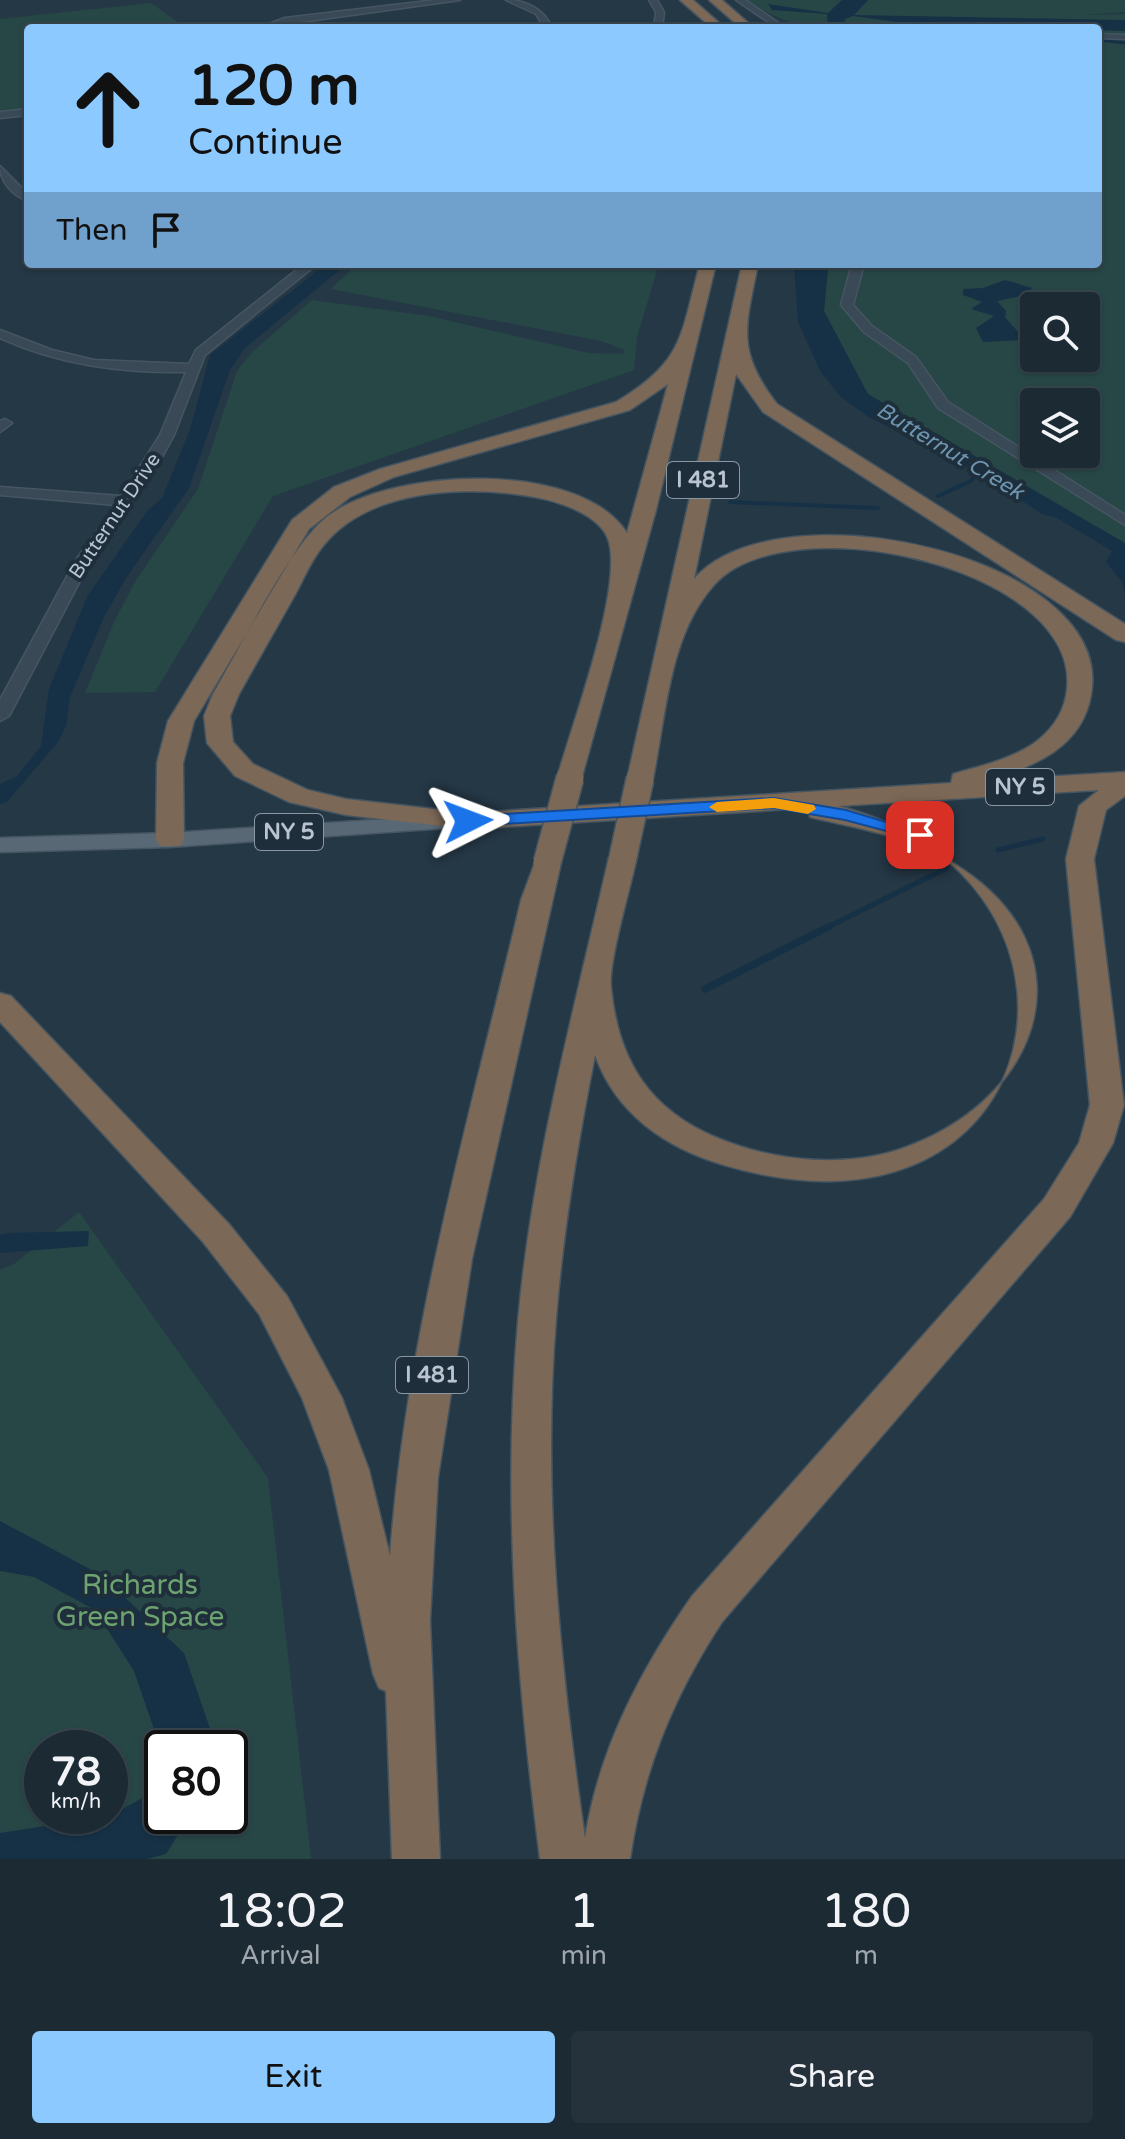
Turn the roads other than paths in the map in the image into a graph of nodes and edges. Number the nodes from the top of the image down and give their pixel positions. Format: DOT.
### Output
graph roads {
  1 [pos="456,0"];
  2 [pos="510,0"];
  3 [pos="653,0"];
  4 [pos="686,0"];
  5 [pos="715,0"];
  6 [pos="740,0"];
  7 [pos="274,24"];
  8 [pos="546,24"];
  9 [pos="658,24"];
  10 [pos="714,24"];
  11 [pos="743,24"];
  12 [pos="776,24"];
  13 [pos="1102,36"];
  14 [pos="1125,37"];
  15 [pos="24,112"];
  16 [pos="0,115"];
  17 [pos="0,169"];
  18 [pos="24,196"];
  19 [pos="306,268"];
  20 [pos="707,268"];
  21 [pos="749,268"];
  22 [pos="857,268"];
  23 [pos="0,334"];
  24 [pos="735,334"];
  25 [pos="22,345"];
  26 [pos="0,351"];
  27 [pos="684,353"];
  28 [pos="192,368"];
  29 [pos="0,491"];
  30 [pos="125,501"];
  31 [pos="1125,521"];
  32 [pos="621,591"];
  33 [pos="674,627"];
  34 [pos="1125,635"];
  35 [pos="0,716"];
  36 [pos="1125,782"];
  37 [pos="915,793"];
  38 [pos="774,803"];
  39 [pos="468,821"];
  40 [pos="170,840"];
  41 [pos="0,845"];
  42 [pos="0,859"];
  43 [pos="595,986"];
  44 [pos="0,1003"];
  45 [pos="410,1743"];
  46 [pos="416,1859"];
  47 [pos="564,1859"];
  48 [pos="606,1859"];
  1 -- 7 [label="street"];
  2 -- 8 [label="street"];
  3 -- 9 [label="street"];
  4 -- 10 [label="highway"];
  5 -- 11 [label="highway"];
  6 -- 12 [label="street"];
  13 -- 14 [label="street"];
  15 -- 16 [label="street"];
  17 -- 18 [label="street"];
  19 -- 28 [label="street, Butternut Drive"];
  20 -- 27 [label="highway, I 481"];
  21 -- 24 [label="highway, I 481"];
  22 -- 31 [label="street"];
  23 -- 25 [label="street"];
  24 -- 33 [label="highway, I 481"];
  24 -- 34 [label="highway"];
  25 -- 26 [label="street"];
  25 -- 28 [label="street"];
  27 -- 32 [label="highway, I 481"];
  27 -- 40 [label="highway"];
  28 -- 30 [label="street, Butternut Drive"];
  29 -- 30 [label="street"];
  30 -- 35 [label="street, Butternut Drive"];
  32 -- 39 [label="highway"];
  32 -- 45 [label="highway, I 481, bridge"];
  33 -- 37 [label="highway"];
  33 -- 43 [label="highway, I 481, bridge"];
  36 -- 37 [label="highway, NY 5"];
  36 -- 48 [label="highway"];
  37 -- 38 [label="highway, NY 5"];
  38 -- 39 [label="highway, NY 5"];
  38 -- 43 [label="highway"];
  39 -- 40 [label="main road, NY 5"];
  40 -- 41 [label="main road, NY 5"];
  40 -- 42 [label="main road, NY 5"];
  43 -- 47 [label="highway, I 481"];
  44 -- 45 [label="highway"];
  45 -- 46 [label="highway, I 481"];
}
